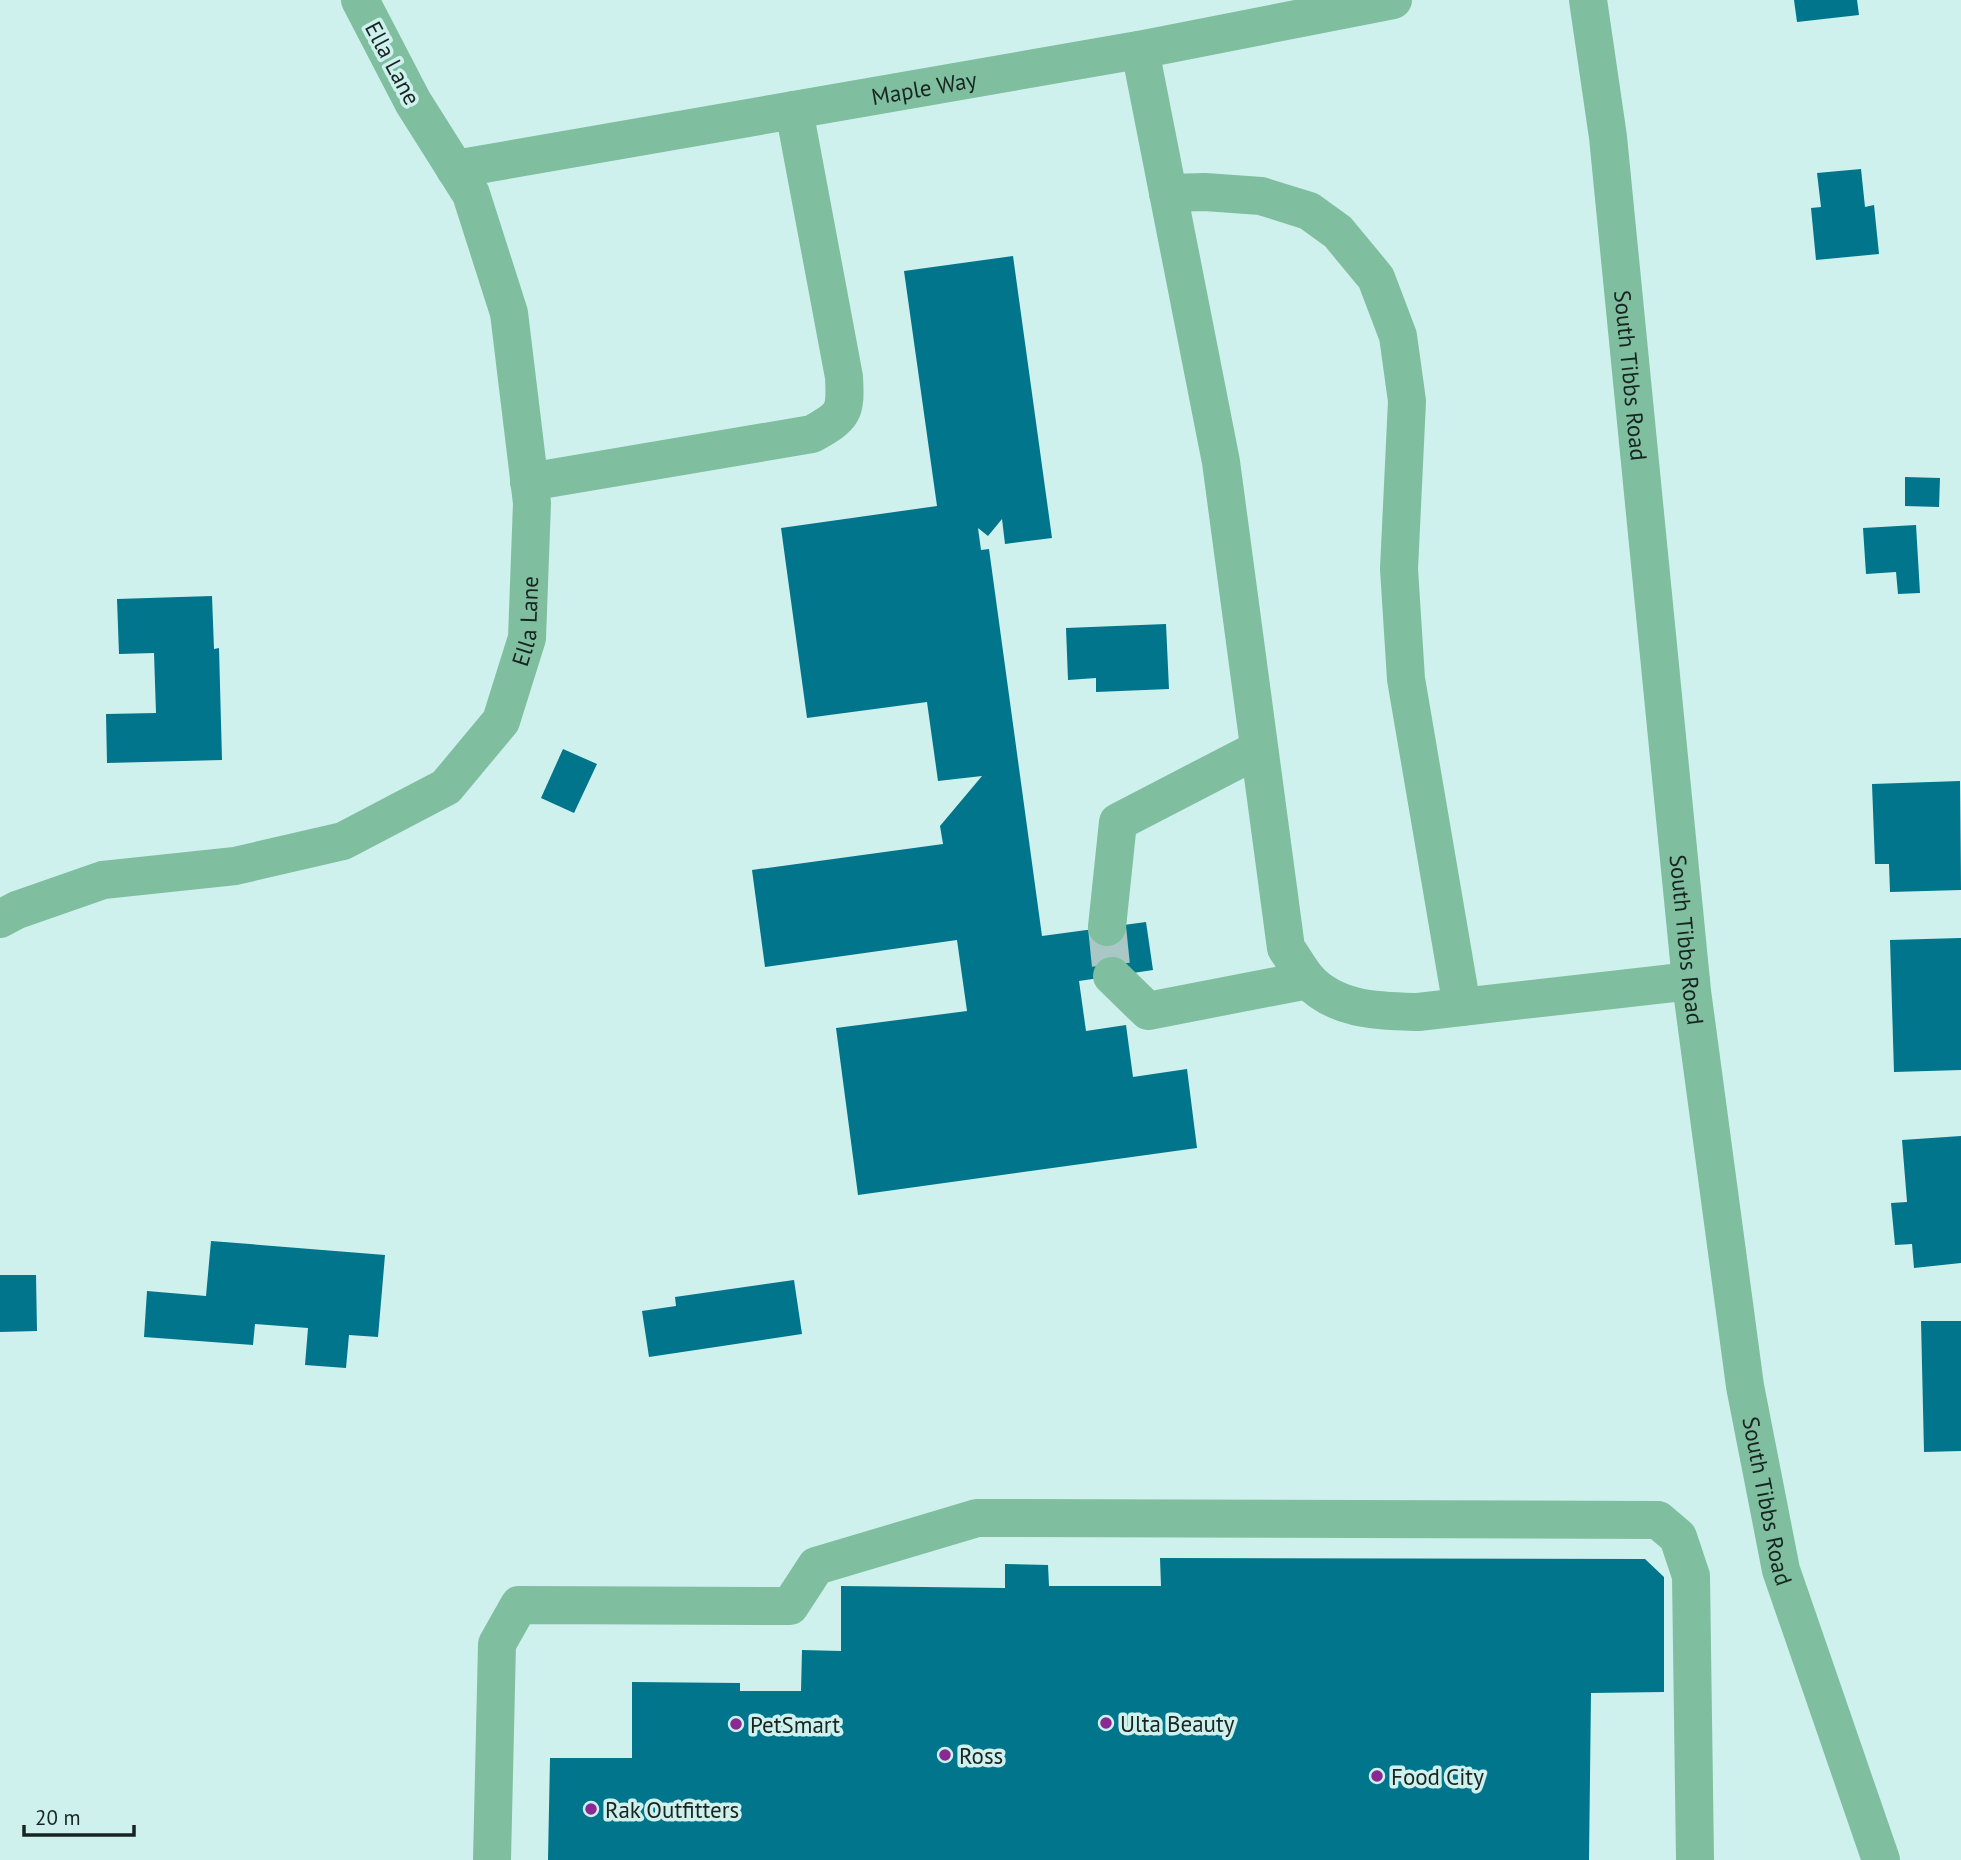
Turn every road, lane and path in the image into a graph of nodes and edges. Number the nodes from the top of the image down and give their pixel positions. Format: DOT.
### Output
graph roads {
  1 [pos="360,0"];
  2 [pos="1393,0"];
  3 [pos="1588,0"];
  4 [pos="1140,50"];
  5 [pos="794,110"];
  6 [pos="455,169"];
  7 [pos="1168,193"];
  8 [pos="529,482"];
  9 [pos="1259,749"];
  10 [pos="0,919"];
  11 [pos="1107,927"];
  12 [pos="1112,976"];
  13 [pos="1308,980"];
  14 [pos="1690,981"];
  15 [pos="1462,1007"];
  16 [pos="492,1860"];
  17 [pos="1695,1860"];
  18 [pos="1881,1860"];
  1 -- 6 [label="street, Ella Lane"];
  2 -- 4 [label="street, Maple Way"];
  3 -- 14 [label="street, South Tibbs Road"];
  4 -- 5 [label="street, Maple Way"];
  4 -- 7 [label="street"];
  5 -- 6 [label="street, Maple Way"];
  5 -- 8 [label="street"];
  6 -- 8 [label="street, Ella Lane"];
  7 -- 9 [label="street"];
  7 -- 15 [label="street"];
  8 -- 10 [label="street, Ella Lane"];
  9 -- 11 [label="street"];
  9 -- 13 [label="street"];
  12 -- 13 [label="street"];
  13 -- 15 [label="street"];
  14 -- 15 [label="street"];
  14 -- 18 [label="street, South Tibbs Road"];
  16 -- 17 [label="street"];
}
